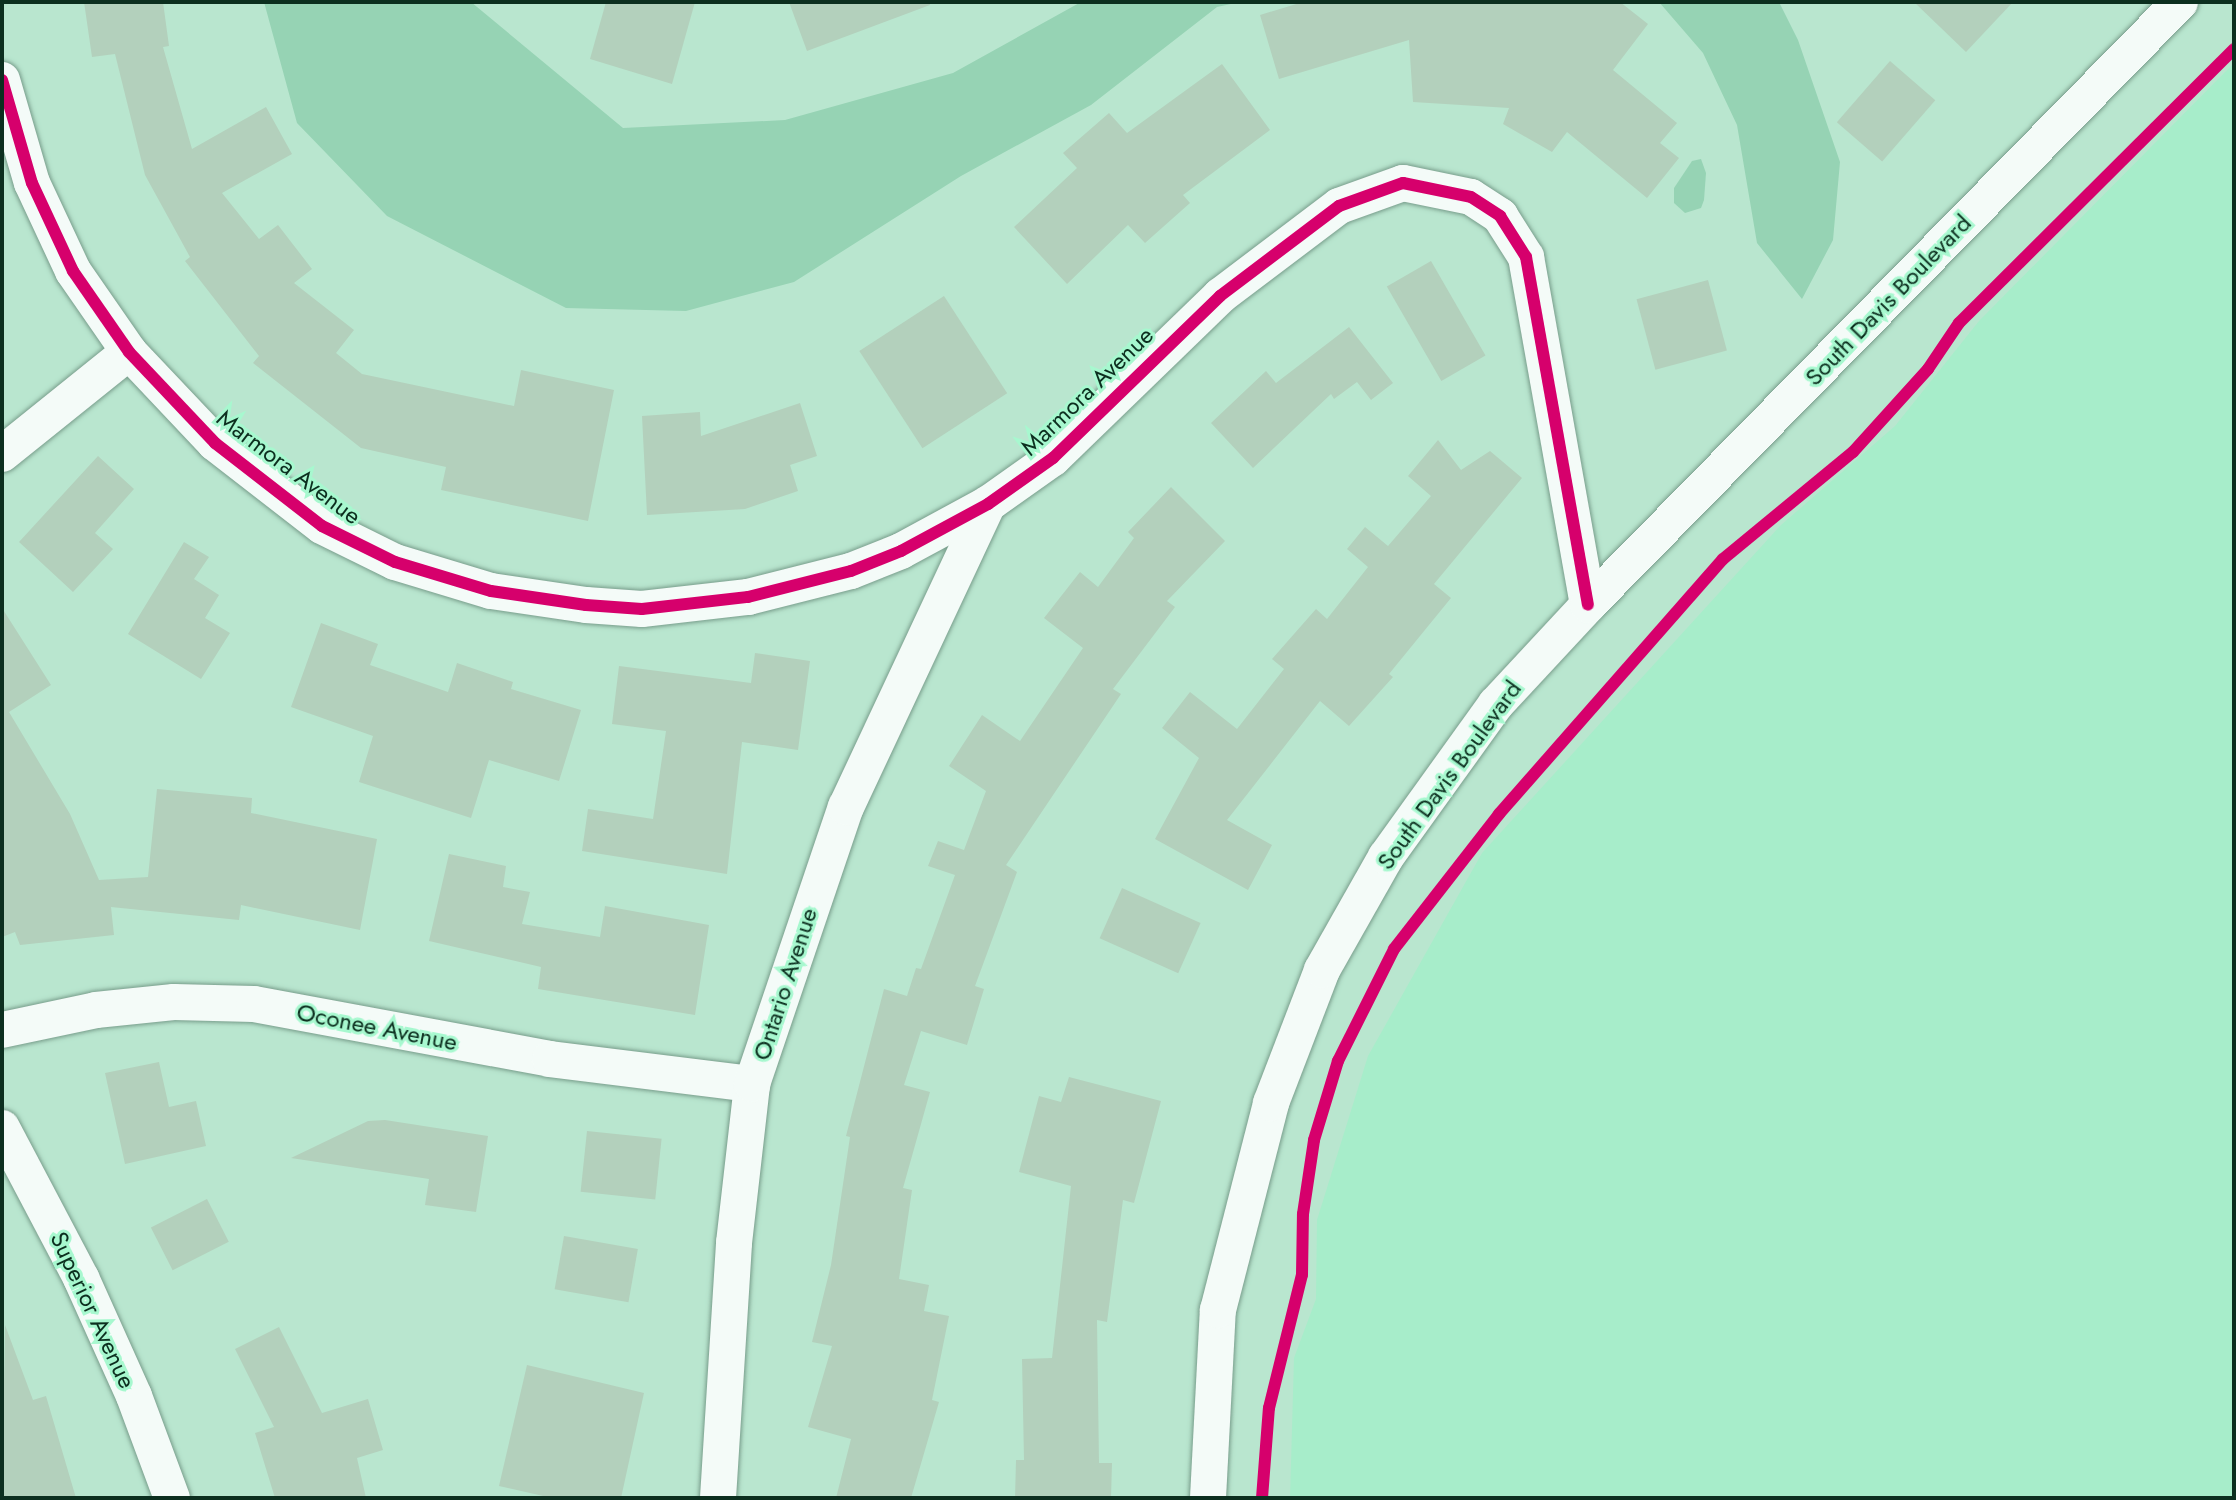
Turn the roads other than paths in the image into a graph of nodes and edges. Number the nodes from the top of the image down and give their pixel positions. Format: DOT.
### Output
graph roads {
  1 [pos="2180,2"];
  2 [pos="2,80"];
  3 [pos="129,352"];
  4 [pos="2,454"];
  5 [pos="988,504"];
  6 [pos="1588,605"];
  7 [pos="2,1030"];
  8 [pos="752,1084"];
  9 [pos="2,1128"];
  10 [pos="172,1498"];
  11 [pos="718,1498"];
  12 [pos="1208,1498"];
  1 -- 6 [label="street, South Davis Boulevard"];
  2 -- 3 [label="street, Marmora Avenue"];
  3 -- 4 [label="street"];
  3 -- 5 [label="street, Marmora Avenue"];
  5 -- 6 [label="street, Marmora Avenue"];
  5 -- 8 [label="street, Ontario Avenue"];
  6 -- 12 [label="street, South Davis Boulevard"];
  7 -- 8 [label="street, Oconee Avenue"];
  8 -- 11 [label="street, Ontario Avenue"];
  9 -- 10 [label="street, Superior Avenue"];
}
